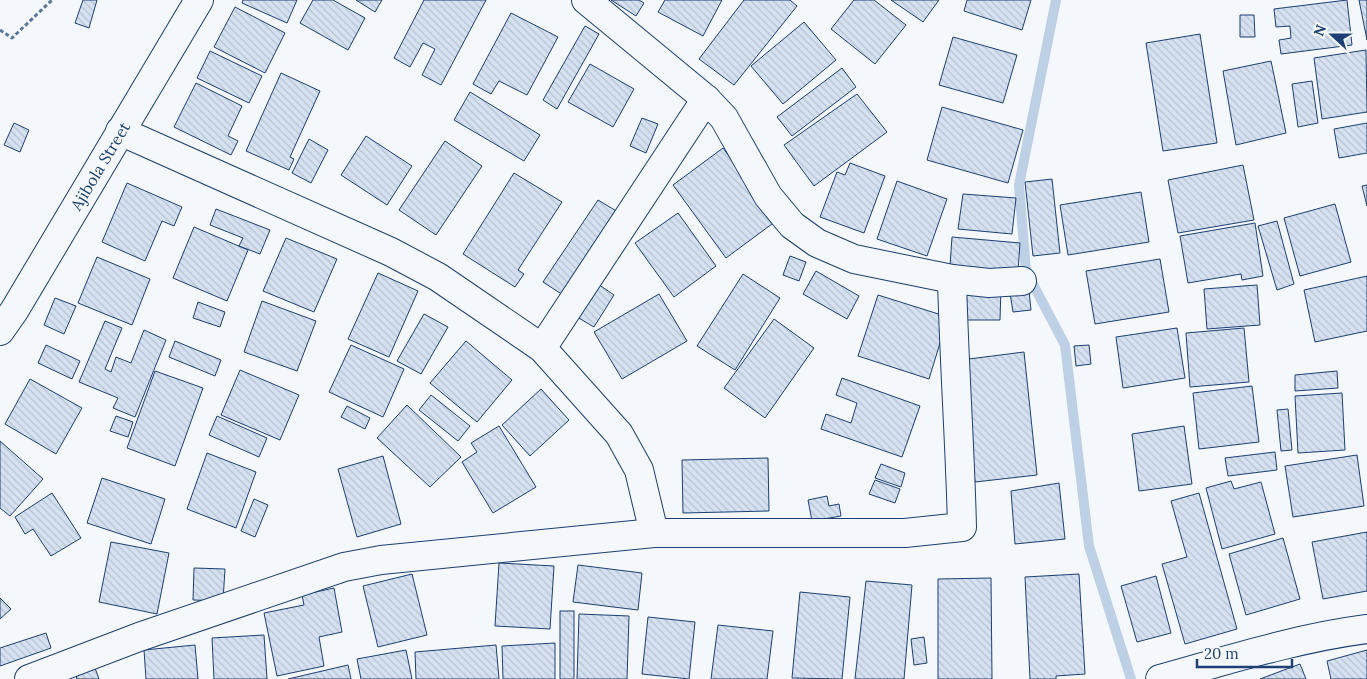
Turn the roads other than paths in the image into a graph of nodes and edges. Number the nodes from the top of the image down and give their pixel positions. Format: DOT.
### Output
graph roads {
  1 [pos="198,0"];
  2 [pos="586,0"];
  3 [pos="706,99"];
  4 [pos="120,132"];
  5 [pos="952,279"];
  6 [pos="1022,281"];
  7 [pos="0,331"];
  8 [pos="542,348"];
  9 [pos="654,533"];
  10 [pos="1367,630"];
  11 [pos="29,679"];
  12 [pos="1160,679"];
  1 -- 4 [label="street, Ajibola Street"];
  2 -- 3 [label="street"];
  3 -- 5 [label="street"];
  3 -- 8 [label="street"];
  4 -- 7 [label="street, Ajibola Street"];
  4 -- 8 [label="street"];
  5 -- 6 [label="street"];
  5 -- 9 [label="street"];
  8 -- 9 [label="street"];
  9 -- 11 [label="street"];
  10 -- 12 [label="street"];
}
